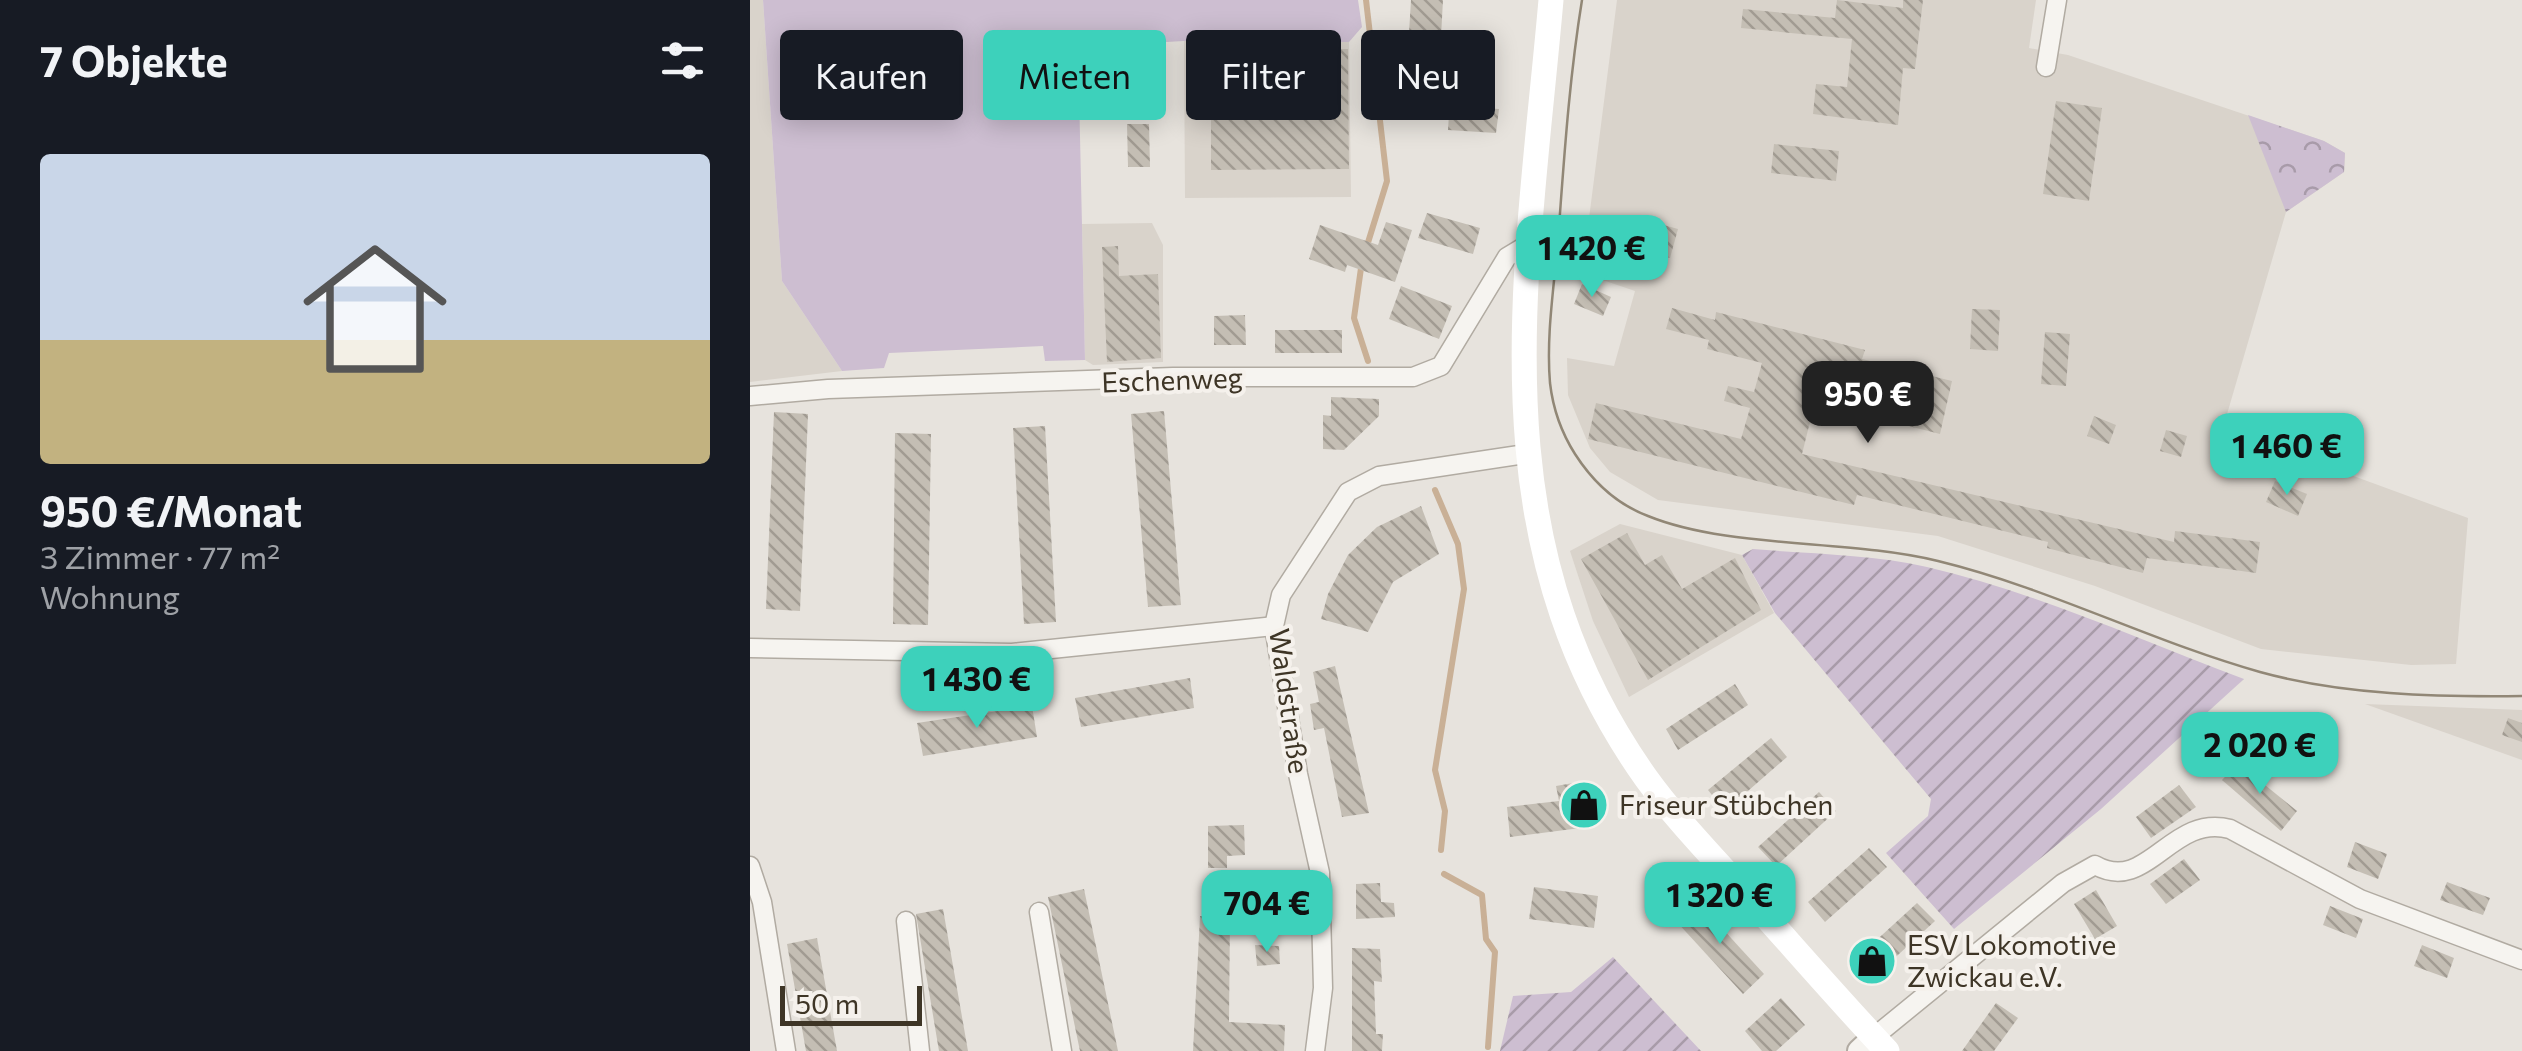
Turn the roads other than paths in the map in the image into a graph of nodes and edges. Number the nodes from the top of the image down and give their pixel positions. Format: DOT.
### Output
graph roads {
  1 [pos="1550,0"];
  2 [pos="2057,0"];
  3 [pos="2046,67"];
  4 [pos="1527,245"];
  5 [pos="750,396"];
  6 [pos="1526,454"];
  7 [pos="1274,626"];
  8 [pos="750,648"];
  9 [pos="750,866"];
  10 [pos="1039,912"];
  11 [pos="906,920"];
  12 [pos="2522,960"];
  13 [pos="1873,1046"];
  14 [pos="786,1051"];
  15 [pos="920,1051"];
  16 [pos="1062,1051"];
  17 [pos="1315,1051"];
  1 -- 4 [label="main road"];
  2 -- 3 [label="street"];
  4 -- 5 [label="street, Eschenweg"];
  4 -- 6 [label="main road"];
  6 -- 7 [label="street, Waldstraße"];
  6 -- 13 [label="main road"];
  7 -- 8 [label="street"];
  7 -- 17 [label="street, Waldstraße"];
  9 -- 14 [label="street"];
  10 -- 16 [label="street"];
  11 -- 15 [label="street"];
  12 -- 13 [label="street"];
}
